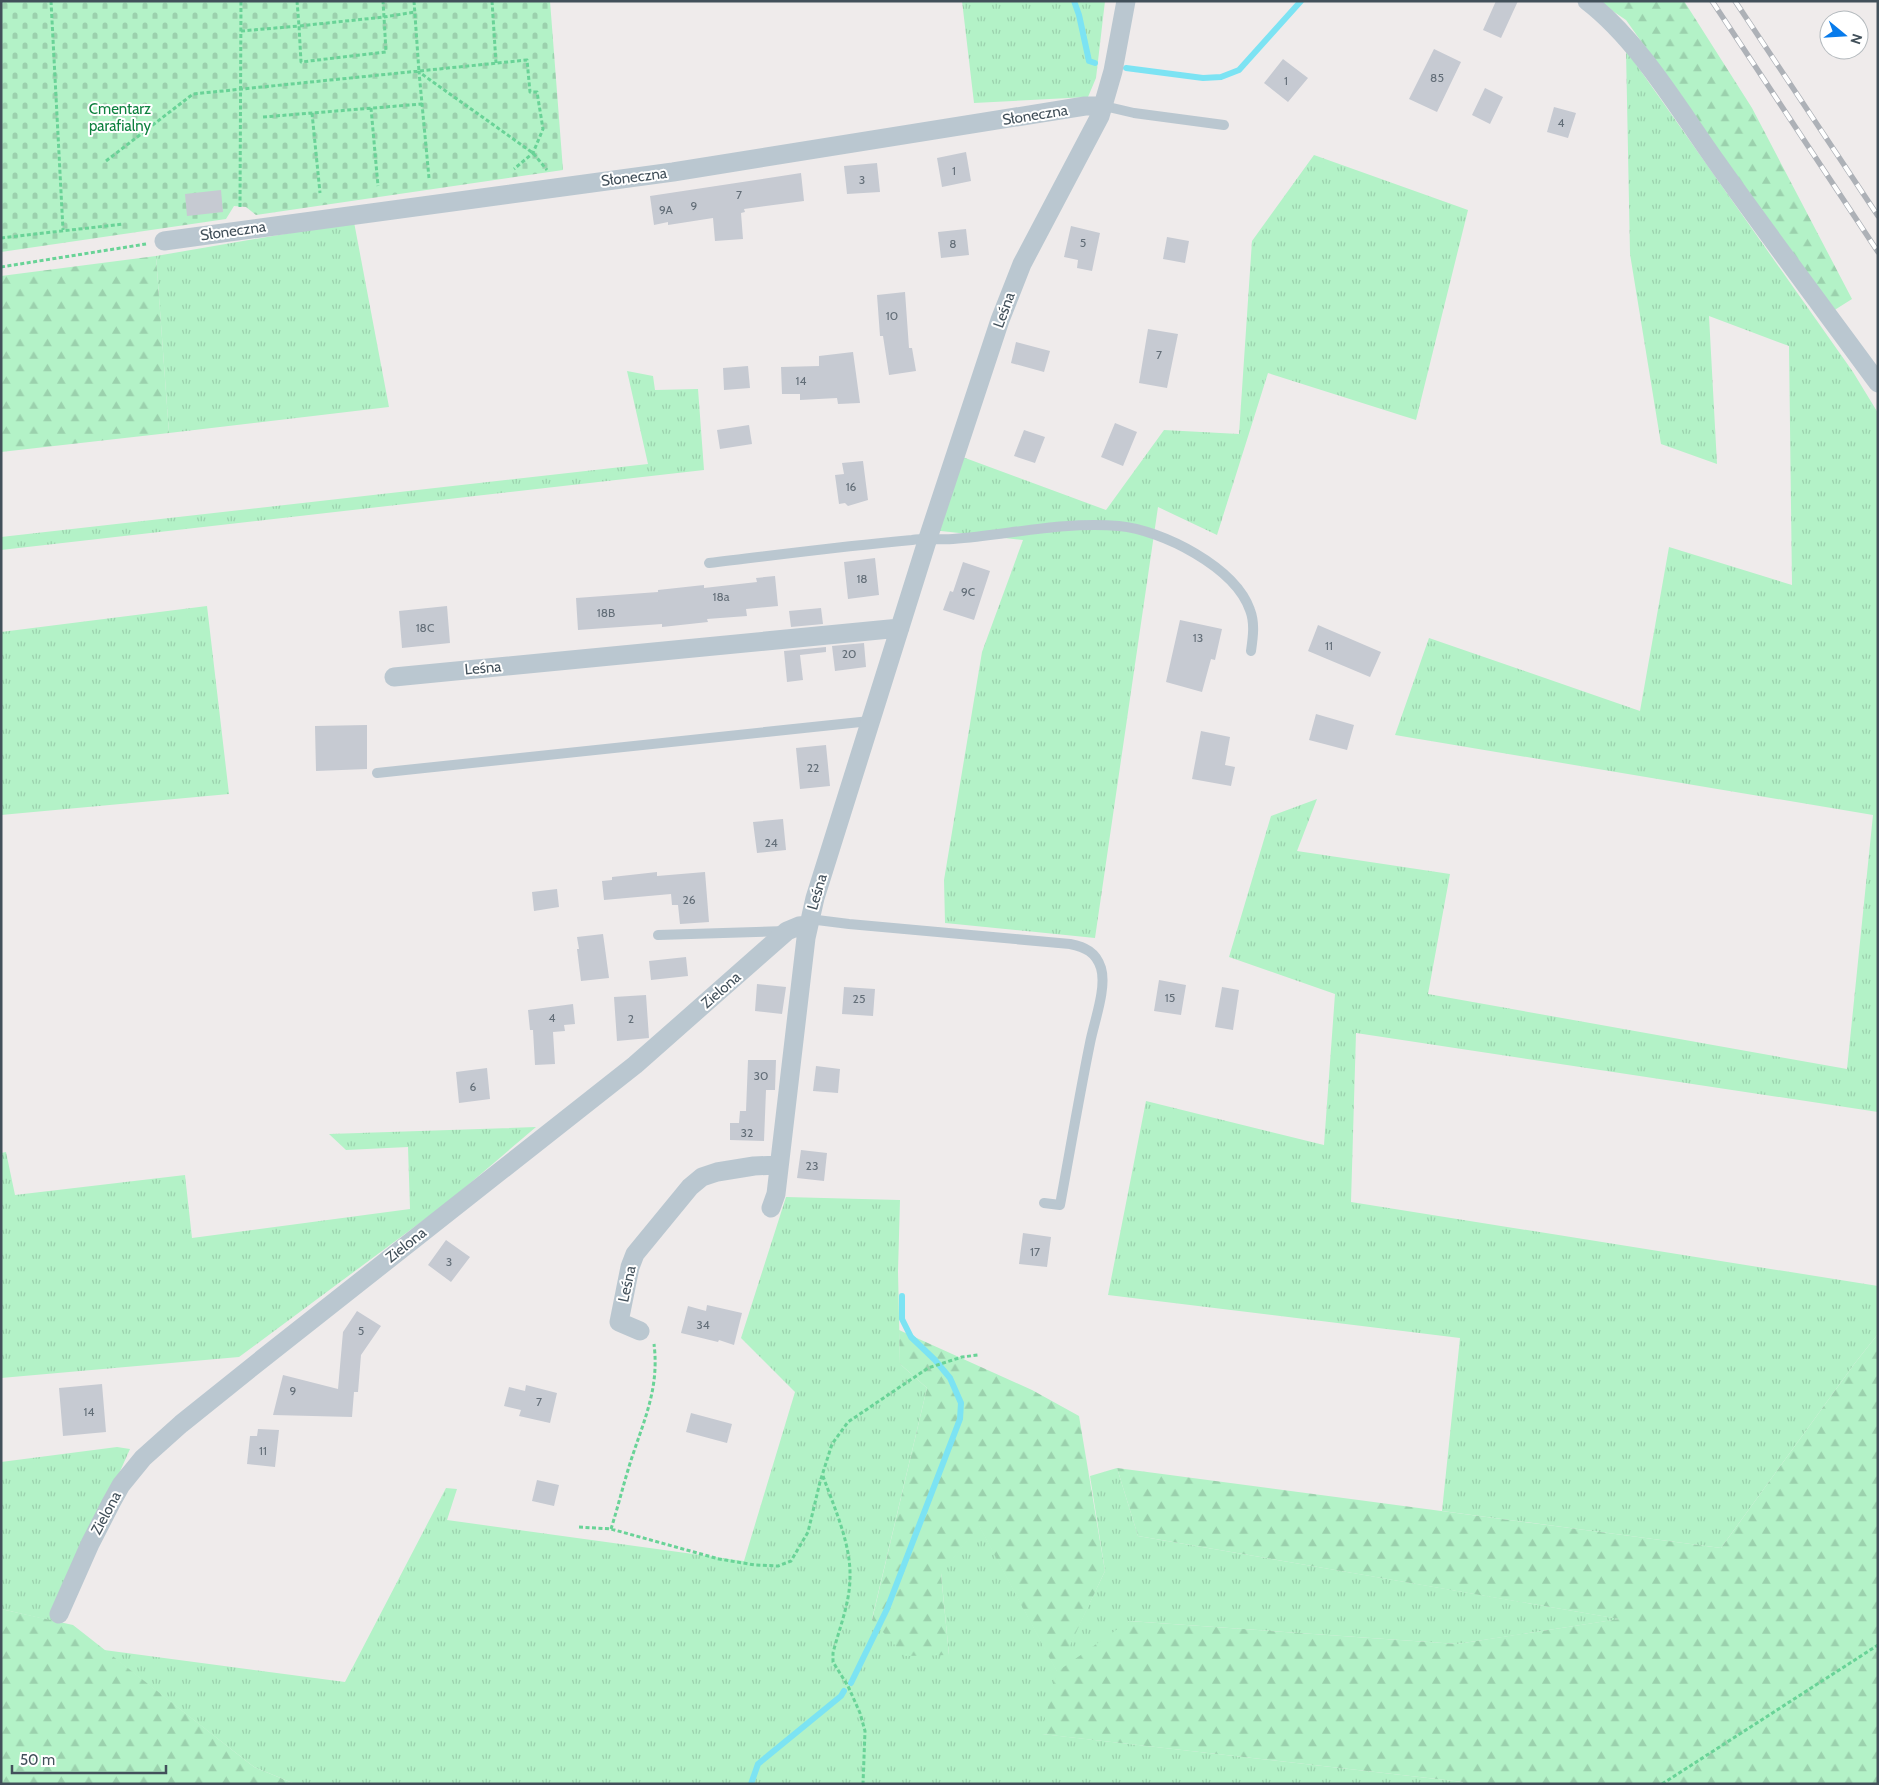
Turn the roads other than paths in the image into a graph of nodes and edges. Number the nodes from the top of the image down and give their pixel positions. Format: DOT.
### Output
graph roads {
  1 [pos="1126,1"];
  2 [pos="1587,1"];
  3 [pos="1104,106"];
  4 [pos="1224,125"];
  5 [pos="164,241"];
  6 [pos="1878,383"];
  7 [pos="928,538"];
  8 [pos="709,562"];
  9 [pos="900,628"];
  10 [pos="1251,651"];
  11 [pos="394,676"];
  12 [pos="870,721"];
  13 [pos="377,772"];
  14 [pos="809,922"];
  15 [pos="787,931"];
  16 [pos="658,934"];
  17 [pos="779,1165"];
  18 [pos="1044,1203"];
  19 [pos="771,1208"];
  20 [pos="647,1335"];
  21 [pos="59,1614"];
  1 -- 3 [label="street, Leśna"];
  2 -- 6 [label="street"];
  3 -- 4 [label="lane"];
  3 -- 5 [label="street, Słoneczna"];
  3 -- 7 [label="street, Leśna"];
  7 -- 8 [label="lane"];
  7 -- 9 [label="street, Leśna"];
  7 -- 10 [label="lane"];
  9 -- 11 [label="street, Leśna"];
  9 -- 12 [label="street, Leśna"];
  12 -- 13 [label="lane"];
  12 -- 14 [label="street, Leśna"];
  14 -- 15 [label="street, Zielona"];
  14 -- 17 [label="street, Leśna"];
  14 -- 18 [label="lane"];
  15 -- 16 [label="lane"];
  15 -- 21 [label="street, Zielona"];
  17 -- 19 [label="street, Leśna"];
  17 -- 20 [label="street, Leśna"];
}
